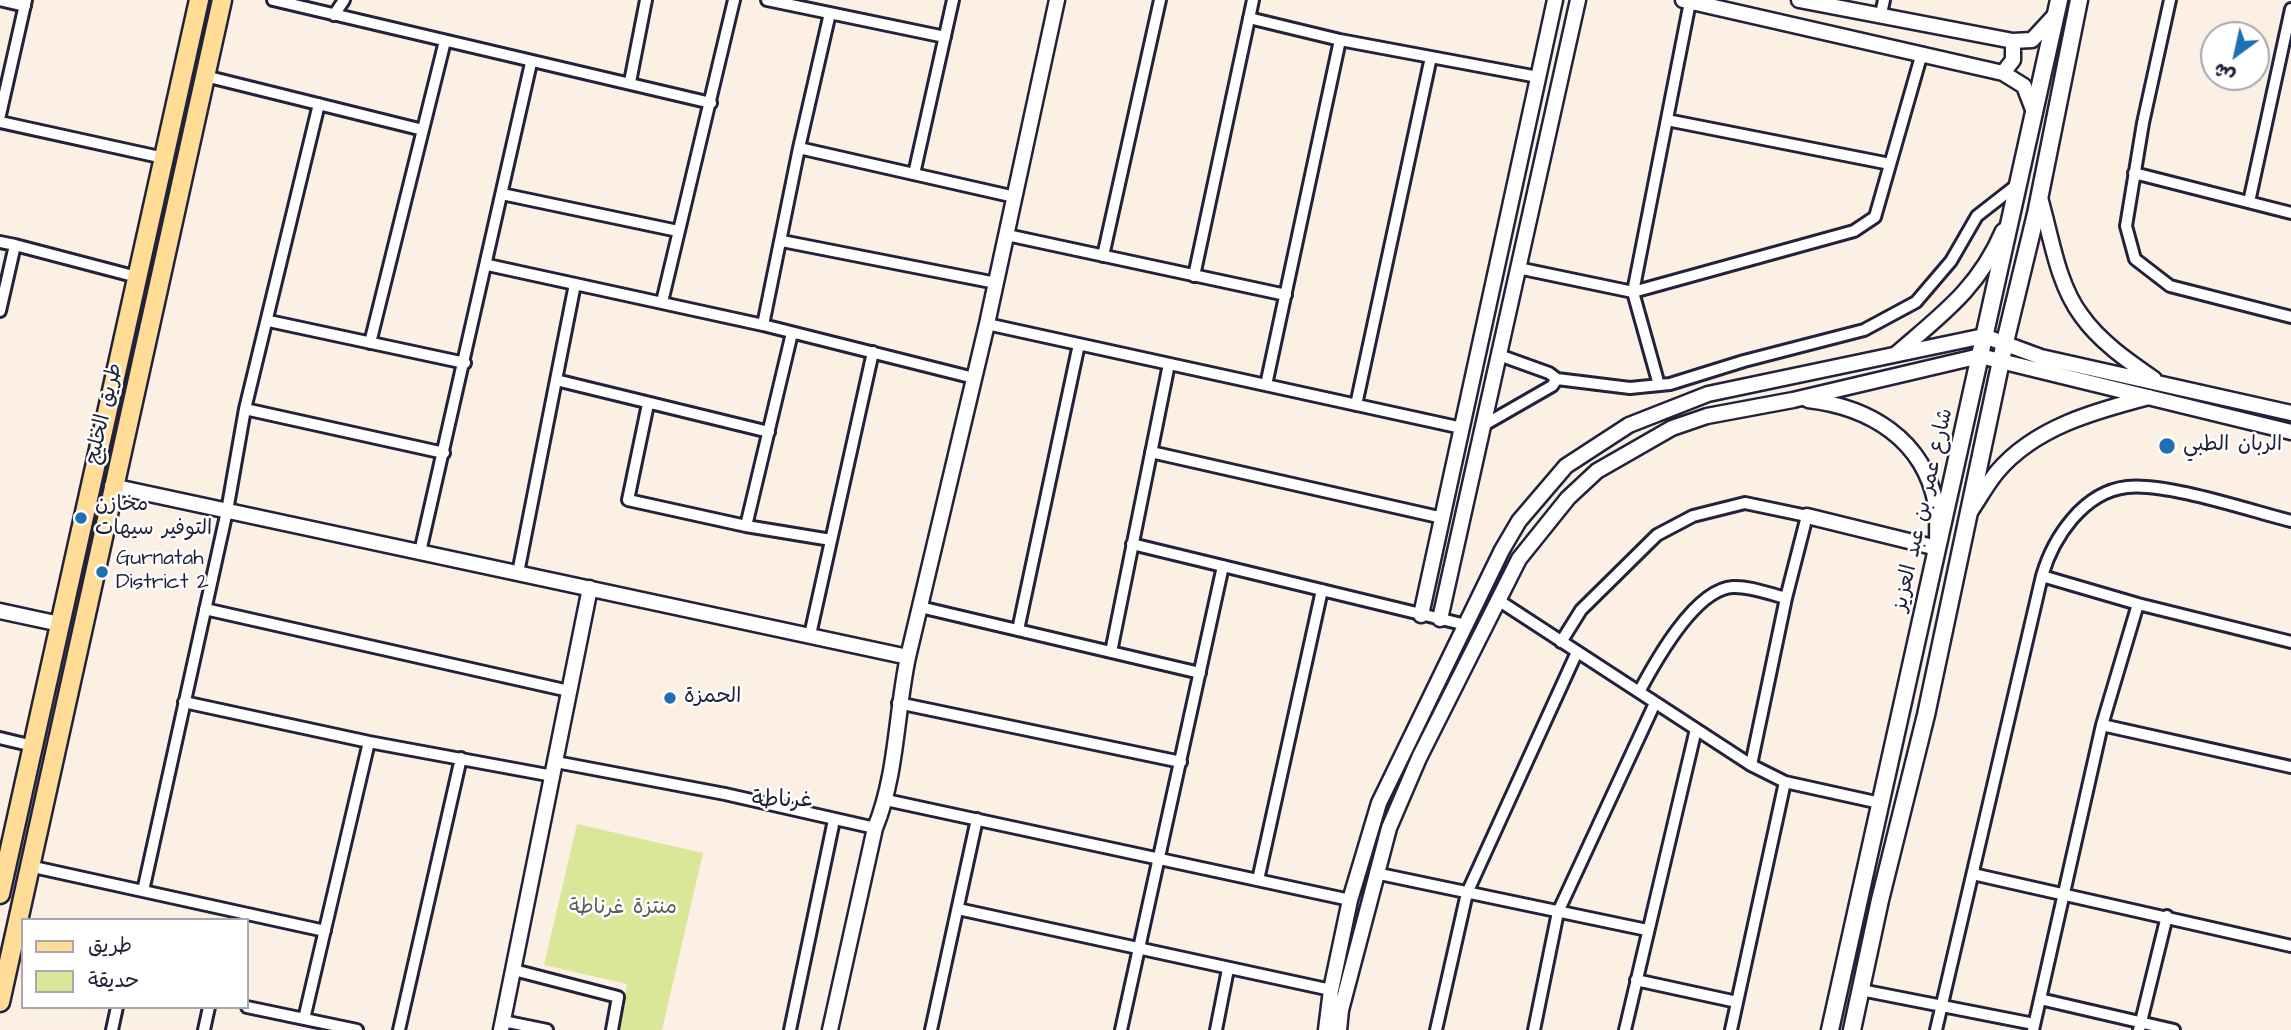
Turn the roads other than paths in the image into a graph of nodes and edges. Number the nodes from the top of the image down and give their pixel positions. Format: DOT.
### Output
graph roads {
  1 [pos="199,0"];
  2 [pos="222,0"];
  3 [pos="273,0"];
  4 [pos="344,0"];
  5 [pos="646,0"];
  6 [pos="734,0"];
  7 [pos="767,0"];
  8 [pos="953,0"];
  9 [pos="1058,0"];
  10 [pos="1160,0"];
  11 [pos="1253,0"];
  12 [pos="1555,0"];
  13 [pos="1578,0"];
  14 [pos="1799,0"];
  15 [pos="2079,0"];
  16 [pos="2170,0"];
  17 [pos="0,1"];
  18 [pos="1687,1"];
  19 [pos="25,3"];
  20 [pos="1882,7"];
  21 [pos="2057,7"];
  22 [pos="2291,9"];
  23 [pos="830,13"];
  24 [pos="334,15"];
  25 [pos="1248,18"];
  26 [pos="945,37"];
  27 [pos="1340,40"];
  28 [pos="445,41"];
  29 [pos="2013,41"];
  30 [pos="1922,53"];
  31 [pos="1431,57"];
  32 [pos="531,63"];
  33 [pos="2003,74"];
  34 [pos="205,76"];
  35 [pos="1538,78"];
  36 [pos="630,82"];
  37 [pos="712,103"];
  38 [pos="319,104"];
  39 [pos="2034,112"];
  40 [pos="0,116"];
  41 [pos="1667,120"];
  42 [pos="0,122"];
  43 [pos="423,130"];
  44 [pos="799,148"];
  45 [pos="164,158"];
  46 [pos="1890,164"];
  47 [pos="2134,173"];
  48 [pos="914,174"];
  49 [pos="2018,184"];
  50 [pos="502,194"];
  51 [pos="1015,197"];
  52 [pos="2040,198"];
  53 [pos="2249,202"];
  54 [pos="2013,207"];
  55 [pos="2291,213"];
  56 [pos="678,231"];
  57 [pos="1006,235"];
  58 [pos="782,241"];
  59 [pos="0,242"];
  60 [pos="15,245"];
  61 [pos="1103,256"];
  62 [pos="488,265"];
  63 [pos="1518,268"];
  64 [pos="137,276"];
  65 [pos="1194,276"];
  66 [pos="996,283"];
  67 [pos="575,284"];
  68 [pos="1633,292"];
  69 [pos="1286,295"];
  70 [pos="662,302"];
  71 [pos="0,311"];
  72 [pos="2291,317"];
  73 [pos="269,321"];
  74 [pos="987,324"];
  75 [pos="764,325"];
  76 [pos="792,333"];
  77 [pos="1984,336"];
  78 [pos="2005,342"];
  79 [pos="370,343"];
  80 [pos="1079,344"];
  81 [pos="873,352"];
  82 [pos="1499,355"];
  83 [pos="1894,355"];
  84 [pos="1980,356"];
  85 [pos="2002,360"];
  86 [pos="465,363"];
  87 [pos="1169,364"];
  88 [pos="974,377"];
  89 [pos="1557,379"];
  90 [pos="556,380"];
  91 [pos="1266,385"];
  92 [pos="1659,385"];
  93 [pos="2156,390"];
  94 [pos="1793,400"];
  95 [pos="648,404"];
  96 [pos="1356,405"];
  97 [pos="245,409"];
  98 [pos="2291,413"];
  99 [pos="1484,425"];
  100 [pos="1462,428"];
  101 [pos="769,432"];
  102 [pos="2291,432"];
  103 [pos="1151,452"];
  104 [pos="443,453"];
  105 [pos="112,486"];
  106 [pos="227,511"];
  107 [pos="1969,513"];
  108 [pos="1807,516"];
  109 [pos="1443,518"];
  110 [pos="2291,521"];
  111 [pos="746,527"];
  112 [pos="831,540"];
  113 [pos="1132,544"];
  114 [pos="1937,548"];
  115 [pos="420,552"];
  116 [pos="1223,566"];
  117 [pos="518,573"];
  118 [pos="2042,576"];
  119 [pos="590,589"];
  120 [pos="1322,590"];
  121 [pos="1786,598"];
  122 [pos="1498,600"];
  123 [pos="2138,604"];
  124 [pos="920,607"];
  125 [pos="205,609"];
  126 [pos="0,611"];
  127 [pos="1421,615"];
  128 [pos="1440,619"];
  129 [pos="60,624"];
  130 [pos="1466,625"];
  131 [pos="1017,630"];
  132 [pos="810,635"];
  133 [pos="1561,642"];
  134 [pos="2291,642"];
  135 [pos="1111,652"];
  136 [pos="1577,652"];
  137 [pos="908,657"];
  138 [pos="1200,673"];
  139 [pos="569,691"];
  140 [pos="1639,692"];
  141 [pos="184,702"];
  142 [pos="898,703"];
  143 [pos="1656,703"];
  144 [pos="2102,725"];
  145 [pos="1696,729"];
  146 [pos="0,738"];
  147 [pos="369,742"];
  148 [pos="33,746"];
  149 [pos="461,758"];
  150 [pos="1181,762"];
  151 [pos="1751,765"];
  152 [pos="2291,767"];
  153 [pos="554,769"];
  154 [pos="1786,782"];
  155 [pos="886,800"];
  156 [pos="1880,803"];
  157 [pos="834,820"];
  158 [pos="977,820"];
  159 [pos="875,828"];
  160 [pos="1160,859"];
  161 [pos="29,866"];
  162 [pos="1374,873"];
  163 [pos="1973,874"];
  164 [pos="1258,880"];
  165 [pos="143,891"];
  166 [pos="1467,893"];
  167 [pos="0,894"];
  168 [pos="2064,895"];
  169 [pos="1350,900"];
  170 [pos="958,909"];
  171 [pos="1558,912"];
  172 [pos="2167,916"];
  173 [pos="22,918"];
  174 [pos="21,923"];
  175 [pos="1647,930"];
  176 [pos="325,931"];
  177 [pos="2291,946"];
  178 [pos="1140,950"];
  179 [pos="16,958"];
  180 [pos="1228,969"];
  181 [pos="514,970"];
  182 [pos="1636,980"];
  183 [pos="1331,990"];
  184 [pos="1861,990"];
  185 [pos="2040,999"];
  186 [pos="0,1002"];
  187 [pos="1737,1002"];
  188 [pos="1942,1006"];
  189 [pos="248,1007"];
  190 [pos="117,1009"];
  191 [pos="209,1009"];
  192 [pos="304,1019"];
  193 [pos="502,1026"];
  194 [pos="2139,1026"];
  195 [pos="2033,1027"];
  196 [pos="112,1030"];
  197 [pos="204,1030"];
  198 [pos="357,1030"];
  199 [pos="400,1030"];
  200 [pos="547,1030"];
  201 [pos="612,1030"];
  202 [pos="790,1030"];
  203 [pos="830,1030"];
  204 [pos="931,1030"];
  205 [pos="1121,1030"];
  206 [pos="1216,1030"];
  207 [pos="1326,1030"];
  208 [pos="1339,1030"];
  209 [pos="1436,1030"];
  210 [pos="1534,1030"];
  211 [pos="1625,1030"];
  212 [pos="1731,1030"];
  213 [pos="1830,1030"];
  214 [pos="1852,1030"];
  215 [pos="1937,1030"];
  216 [pos="2174,1030"];
  1 -- 45 [label="main road, طريق الخليج"];
  2 -- 34 [label="main road, طريق الخليج"];
  3 -- 24 [label="street"];
  4 -- 24 [label="street"];
  5 -- 36 [label="street"];
  6 -- 37 [label="street"];
  7 -- 23 [label="street"];
  8 -- 26 [label="street"];
  9 -- 51 [label="street"];
  10 -- 61 [label="street"];
  11 -- 25 [label="street"];
  12 -- 35 [label="street"];
  13 -- 63 [label="street"];
  14 -- 20 [label="street"];
  15 -- 52 [label="main road, شارع عمر بن عبد العزيز"];
  16 -- 47 [label="street"];
  17 -- 19 [label="street"];
  18 -- 30 [label="street"];
  18 -- 41 [label="street"];
  19 -- 40 [label="street"];
  20 -- 29 [label="street"];
  21 -- 29 [label="street"];
  21 -- 39 [label="main road, شارع عمر بن عبد العزيز"];
  22 -- 53 [label="street"];
  23 -- 26 [label="street"];
  23 -- 44 [label="street"];
  24 -- 28 [label="street"];
  25 -- 27 [label="street"];
  25 -- 65 [label="street"];
  26 -- 48 [label="street"];
  27 -- 31 [label="street"];
  27 -- 69 [label="street"];
  28 -- 32 [label="street"];
  28 -- 43 [label="street"];
  29 -- 33 [label="street"];
  30 -- 33 [label="street"];
  30 -- 46 [label="street"];
  31 -- 35 [label="street"];
  31 -- 96 [label="street"];
  32 -- 36 [label="street"];
  32 -- 50 [label="street"];
  33 -- 39 [label="street"];
  34 -- 38 [label="street"];
  34 -- 105 [label="main road, طريق الخليج"];
  35 -- 100 [label="street"];
  36 -- 37 [label="street"];
  37 -- 56 [label="street"];
  38 -- 43 [label="street"];
  38 -- 73 [label="street"];
  39 -- 49 [label="main road, شارع عمر بن عبد العزيز"];
  41 -- 46 [label="street"];
  41 -- 68 [label="street"];
  42 -- 45 [label="street"];
  43 -- 79 [label="street"];
  44 -- 48 [label="street"];
  44 -- 58 [label="street"];
  45 -- 64 [label="main road, طريق الخليج"];
  46 -- 68 [label="street"];
  47 -- 53 [label="street"];
  47 -- 72 [label="street"];
  48 -- 51 [label="street"];
  49 -- 54 [label="main road, شارع عمر بن عبد العزيز"];
  49 -- 92 [label="street"];
  50 -- 56 [label="street"];
  50 -- 62 [label="street"];
  51 -- 57 [label="street"];
  52 -- 78 [label="main road, شارع عمر بن عبد العزيز"];
  52 -- 93 [label="street"];
  53 -- 55 [label="street"];
  54 -- 77 [label="main road, شارع عمر بن عبد العزيز"];
  54 -- 83 [label="street"];
  56 -- 70 [label="street"];
  57 -- 61 [label="street"];
  57 -- 66 [label="street"];
  58 -- 66 [label="street"];
  58 -- 75 [label="street"];
  59 -- 60 [label="street"];
  60 -- 64 [label="street"];
  60 -- 71 [label="street"];
  61 -- 65 [label="street"];
  62 -- 67 [label="street"];
  62 -- 86 [label="street"];
  63 -- 68 [label="street"];
  63 -- 82 [label="street"];
  64 -- 129 [label="main road, طريق الخليج"];
  65 -- 69 [label="street"];
  66 -- 74 [label="street"];
  67 -- 70 [label="street"];
  67 -- 90 [label="street"];
  68 -- 92 [label="street"];
  69 -- 91 [label="street"];
  70 -- 75 [label="street"];
  73 -- 79 [label="street"];
  73 -- 97 [label="street"];
  74 -- 80 [label="street"];
  74 -- 88 [label="street"];
  75 -- 76 [label="street"];
  76 -- 81 [label="street"];
  76 -- 101 [label="street"];
  77 -- 78 [label="street"];
  77 -- 83 [label="street"];
  77 -- 84 [label="main road, شارع عمر بن عبد العزيز"];
  78 -- 85 [label="main road, شارع عمر بن عبد العزيز"];
  78 -- 93 [label="street"];
  79 -- 86 [label="street"];
  80 -- 87 [label="street"];
  80 -- 131 [label="street"];
  81 -- 88 [label="street"];
  81 -- 112 [label="street"];
  82 -- 89 [label="street"];
  82 -- 99 [label="street"];
  83 -- 130 [label="street"];
  84 -- 85 [label="street"];
  84 -- 94 [label="street"];
  84 -- 114 [label="main road, شارع عمر بن عبد العزيز"];
  85 -- 93 [label="street"];
  85 -- 107 [label="main road, شارع عمر بن عبد العزيز"];
  86 -- 104 [label="street"];
  87 -- 91 [label="street"];
  87 -- 103 [label="street"];
  88 -- 124 [label="street"];
  89 -- 92 [label="street"];
  89 -- 99 [label="street"];
  90 -- 95 [label="street"];
  90 -- 117 [label="street"];
  91 -- 96 [label="street"];
  93 -- 98 [label="street"];
  93 -- 102 [label="street"];
  93 -- 107 [label="street"];
  94 -- 114 [label="street"];
  94 -- 122 [label="street"];
  95 -- 101 [label="street"];
  95 -- 111 [label="street"];
  96 -- 100 [label="street"];
  97 -- 104 [label="street"];
  97 -- 106 [label="street"];
  99 -- 128 [label="street"];
  100 -- 109 [label="street"];
  101 -- 111 [label="street"];
  103 -- 109 [label="street"];
  103 -- 113 [label="street"];
  104 -- 115 [label="street"];
  105 -- 106 [label="street"];
  105 -- 161 [label="main road, طريق الخليج"];
  106 -- 115 [label="street"];
  106 -- 125 [label="street"];
  107 -- 184 [label="main road, شارع عمر بن عبد العزيز"];
  108 -- 114 [label="street"];
  108 -- 121 [label="street"];
  108 -- 133 [label="street"];
  109 -- 127 [label="street"];
  110 -- 118 [label="street"];
  111 -- 112 [label="street"];
  112 -- 132 [label="street"];
  113 -- 116 [label="street"];
  113 -- 135 [label="street"];
  114 -- 156 [label="main road, شارع عمر بن عبد العزيز"];
  115 -- 117 [label="street"];
  116 -- 120 [label="street"];
  116 -- 138 [label="street"];
  117 -- 119 [label="street"];
  118 -- 123 [label="street"];
  118 -- 163 [label="street"];
  119 -- 132 [label="street"];
  119 -- 139 [label="street"];
  120 -- 127 [label="street"];
  120 -- 164 [label="street"];
  121 -- 140 [label="street"];
  121 -- 151 [label="street"];
  122 -- 133 [label="street"];
  122 -- 162 [label="street"];
  123 -- 134 [label="street"];
  123 -- 144 [label="street"];
  124 -- 131 [label="street"];
  124 -- 137 [label="street"];
  125 -- 139 [label="street"];
  125 -- 141 [label="street"];
  126 -- 129 [label="street"];
  127 -- 128 [label="street"];
  128 -- 130 [label="street"];
  129 -- 148 [label="main road, طريق الخليج"];
  130 -- 169 [label="street"];
  131 -- 135 [label="street"];
  132 -- 137 [label="street"];
  133 -- 136 [label="street"];
  135 -- 138 [label="street"];
  136 -- 140 [label="street"];
  136 -- 166 [label="street"];
  137 -- 142 [label="street"];
  138 -- 150 [label="street"];
  139 -- 153 [label="street"];
  140 -- 143 [label="street"];
  141 -- 147 [label="street"];
  141 -- 165 [label="street"];
  142 -- 150 [label="street"];
  142 -- 155 [label="street"];
  143 -- 145 [label="street"];
  143 -- 171 [label="street"];
  144 -- 152 [label="street"];
  144 -- 168 [label="street"];
  145 -- 151 [label="street"];
  145 -- 175 [label="street"];
  146 -- 148 [label="street"];
  147 -- 149 [label="street"];
  147 -- 176 [label="street"];
  148 -- 167 [label="main road, طريق الخليج"];
  149 -- 153 [label="street"];
  149 -- 199 [label="street"];
  150 -- 160 [label="street"];
  151 -- 154 [label="street"];
  153 -- 157 [label="street"];
  153 -- 181 [label="street"];
  154 -- 156 [label="street"];
  154 -- 187 [label="street"];
  155 -- 158 [label="street"];
  155 -- 159 [label="street"];
  156 -- 213 [label="main road, شارع عمر بن عبد العزيز"];
  157 -- 159 [label="street"];
  157 -- 202 [label="street"];
  158 -- 160 [label="street"];
  158 -- 170 [label="street"];
  159 -- 203 [label="street"];
  160 -- 164 [label="street"];
  160 -- 178 [label="street"];
  161 -- 165 [label="street"];
  161 -- 173 [label="main road, طريق الخليج"];
  162 -- 166 [label="street"];
  162 -- 208 [label="street"];
  163 -- 168 [label="street"];
  163 -- 188 [label="street"];
  164 -- 169 [label="street"];
  165 -- 176 [label="street"];
  166 -- 171 [label="street"];
  166 -- 209 [label="street"];
  168 -- 172 [label="street"];
  168 -- 185 [label="street"];
  169 -- 183 [label="street"];
  170 -- 178 [label="street"];
  170 -- 204 [label="street"];
  171 -- 175 [label="street"];
  171 -- 210 [label="street"];
  172 -- 177 [label="street"];
  172 -- 194 [label="street"];
  174 -- 179 [label="main road, طريق الخليج"];
  175 -- 182 [label="street"];
  176 -- 192 [label="street"];
  178 -- 180 [label="street"];
  178 -- 205 [label="street"];
  179 -- 186 [label="main road, طريق الخليج"];
  180 -- 183 [label="street"];
  180 -- 206 [label="street"];
  181 -- 193 [label="street"];
  181 -- 201 [label="street"];
  182 -- 187 [label="street"];
  182 -- 211 [label="street"];
  183 -- 207 [label="street"];
  184 -- 188 [label="street"];
  184 -- 214 [label="main road, شارع عمر بن عبد العزيز"];
  185 -- 194 [label="street"];
  185 -- 195 [label="street"];
  187 -- 212 [label="street"];
  188 -- 195 [label="street"];
  188 -- 215 [label="street"];
  189 -- 192 [label="street"];
  190 -- 196 [label="street"];
  191 -- 197 [label="street"];
  192 -- 198 [label="street"];
  193 -- 200 [label="street"];
  194 -- 216 [label="street"];
}
